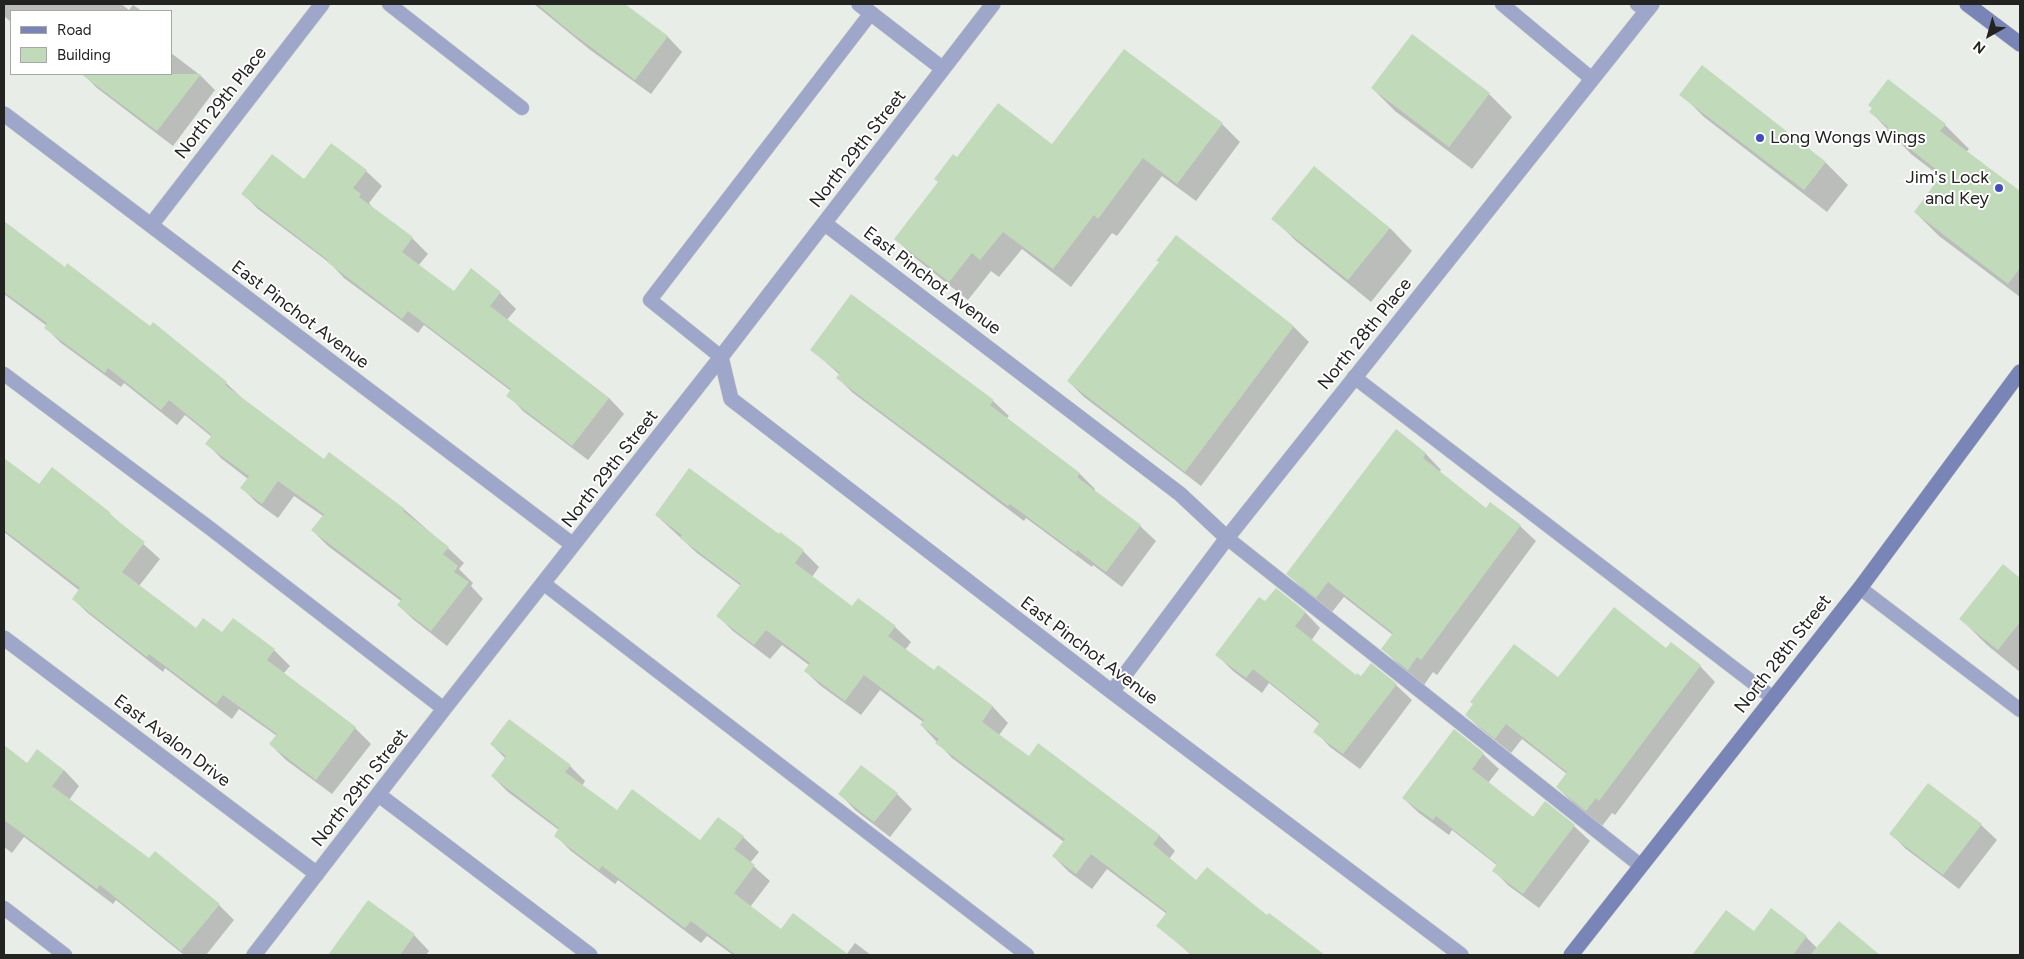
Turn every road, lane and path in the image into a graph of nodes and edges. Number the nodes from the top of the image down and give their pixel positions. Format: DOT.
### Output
graph roads {
  1 [pos="322,4"];
  2 [pos="389,4"];
  3 [pos="993,4"];
  4 [pos="1502,4"];
  5 [pos="1968,4"];
  6 [pos="1645,6"];
  7 [pos="865,8"];
  8 [pos="2020,44"];
  9 [pos="943,70"];
  10 [pos="1592,79"];
  11 [pos="522,108"];
  12 [pos="4,114"];
  13 [pos="824,223"];
  14 [pos="151,225"];
  15 [pos="721,357"];
  16 [pos="2020,372"];
  17 [pos="4,374"];
  18 [pos="1354,378"];
  19 [pos="1227,538"];
  20 [pos="573,545"];
  21 [pos="543,583"];
  22 [pos="1860,588"];
  23 [pos="4,638"];
  24 [pos="1112,692"];
  25 [pos="1773,698"];
  26 [pos="444,709"];
  27 [pos="2020,710"];
  28 [pos="379,795"];
  29 [pos="1641,866"];
  30 [pos="317,874"];
  31 [pos="4,908"];
  32 [pos="66,955"];
  33 [pos="254,955"];
  34 [pos="590,955"];
  35 [pos="1027,955"];
  36 [pos="1461,955"];
  37 [pos="1571,955"];
  1 -- 14 [label="street, North 29th Place"];
  2 -- 11 [label="lane"];
  3 -- 9 [label="street, North 29th Street"];
  4 -- 10 [label="lane"];
  5 -- 8 [label="street"];
  6 -- 10 [label="street, North 28th Place"];
  7 -- 9 [label="street"];
  7 -- 15 [label="lane"];
  9 -- 13 [label="street, North 29th Street"];
  10 -- 18 [label="street, North 28th Place"];
  12 -- 14 [label="street, East Pinchot Avenue"];
  13 -- 15 [label="street, North 29th Street"];
  13 -- 19 [label="street, East Pinchot Avenue"];
  14 -- 20 [label="street, East Pinchot Avenue"];
  15 -- 20 [label="street, North 29th Street"];
  15 -- 24 [label="street, East Pinchot Avenue"];
  16 -- 22 [label="street, North 28th Street"];
  17 -- 26 [label="lane"];
  18 -- 19 [label="street, North 28th Place"];
  18 -- 25 [label="lane"];
  19 -- 24 [label="street, North 28th Place"];
  19 -- 29 [label="lane"];
  20 -- 21 [label="street, North 29th Street"];
  21 -- 26 [label="street, North 29th Street"];
  21 -- 35 [label="lane"];
  22 -- 25 [label="street, North 28th Street"];
  22 -- 27 [label="lane"];
  23 -- 30 [label="street, East Avalon Drive"];
  24 -- 36 [label="street, East Pinchot Avenue"];
  25 -- 29 [label="street, North 28th Street"];
  26 -- 28 [label="street, North 29th Street"];
  28 -- 30 [label="street, North 29th Street"];
  28 -- 34 [label="street"];
  29 -- 37 [label="street, North 28th Street"];
  30 -- 33 [label="street, North 29th Street"];
  31 -- 32 [label="lane"];
}
